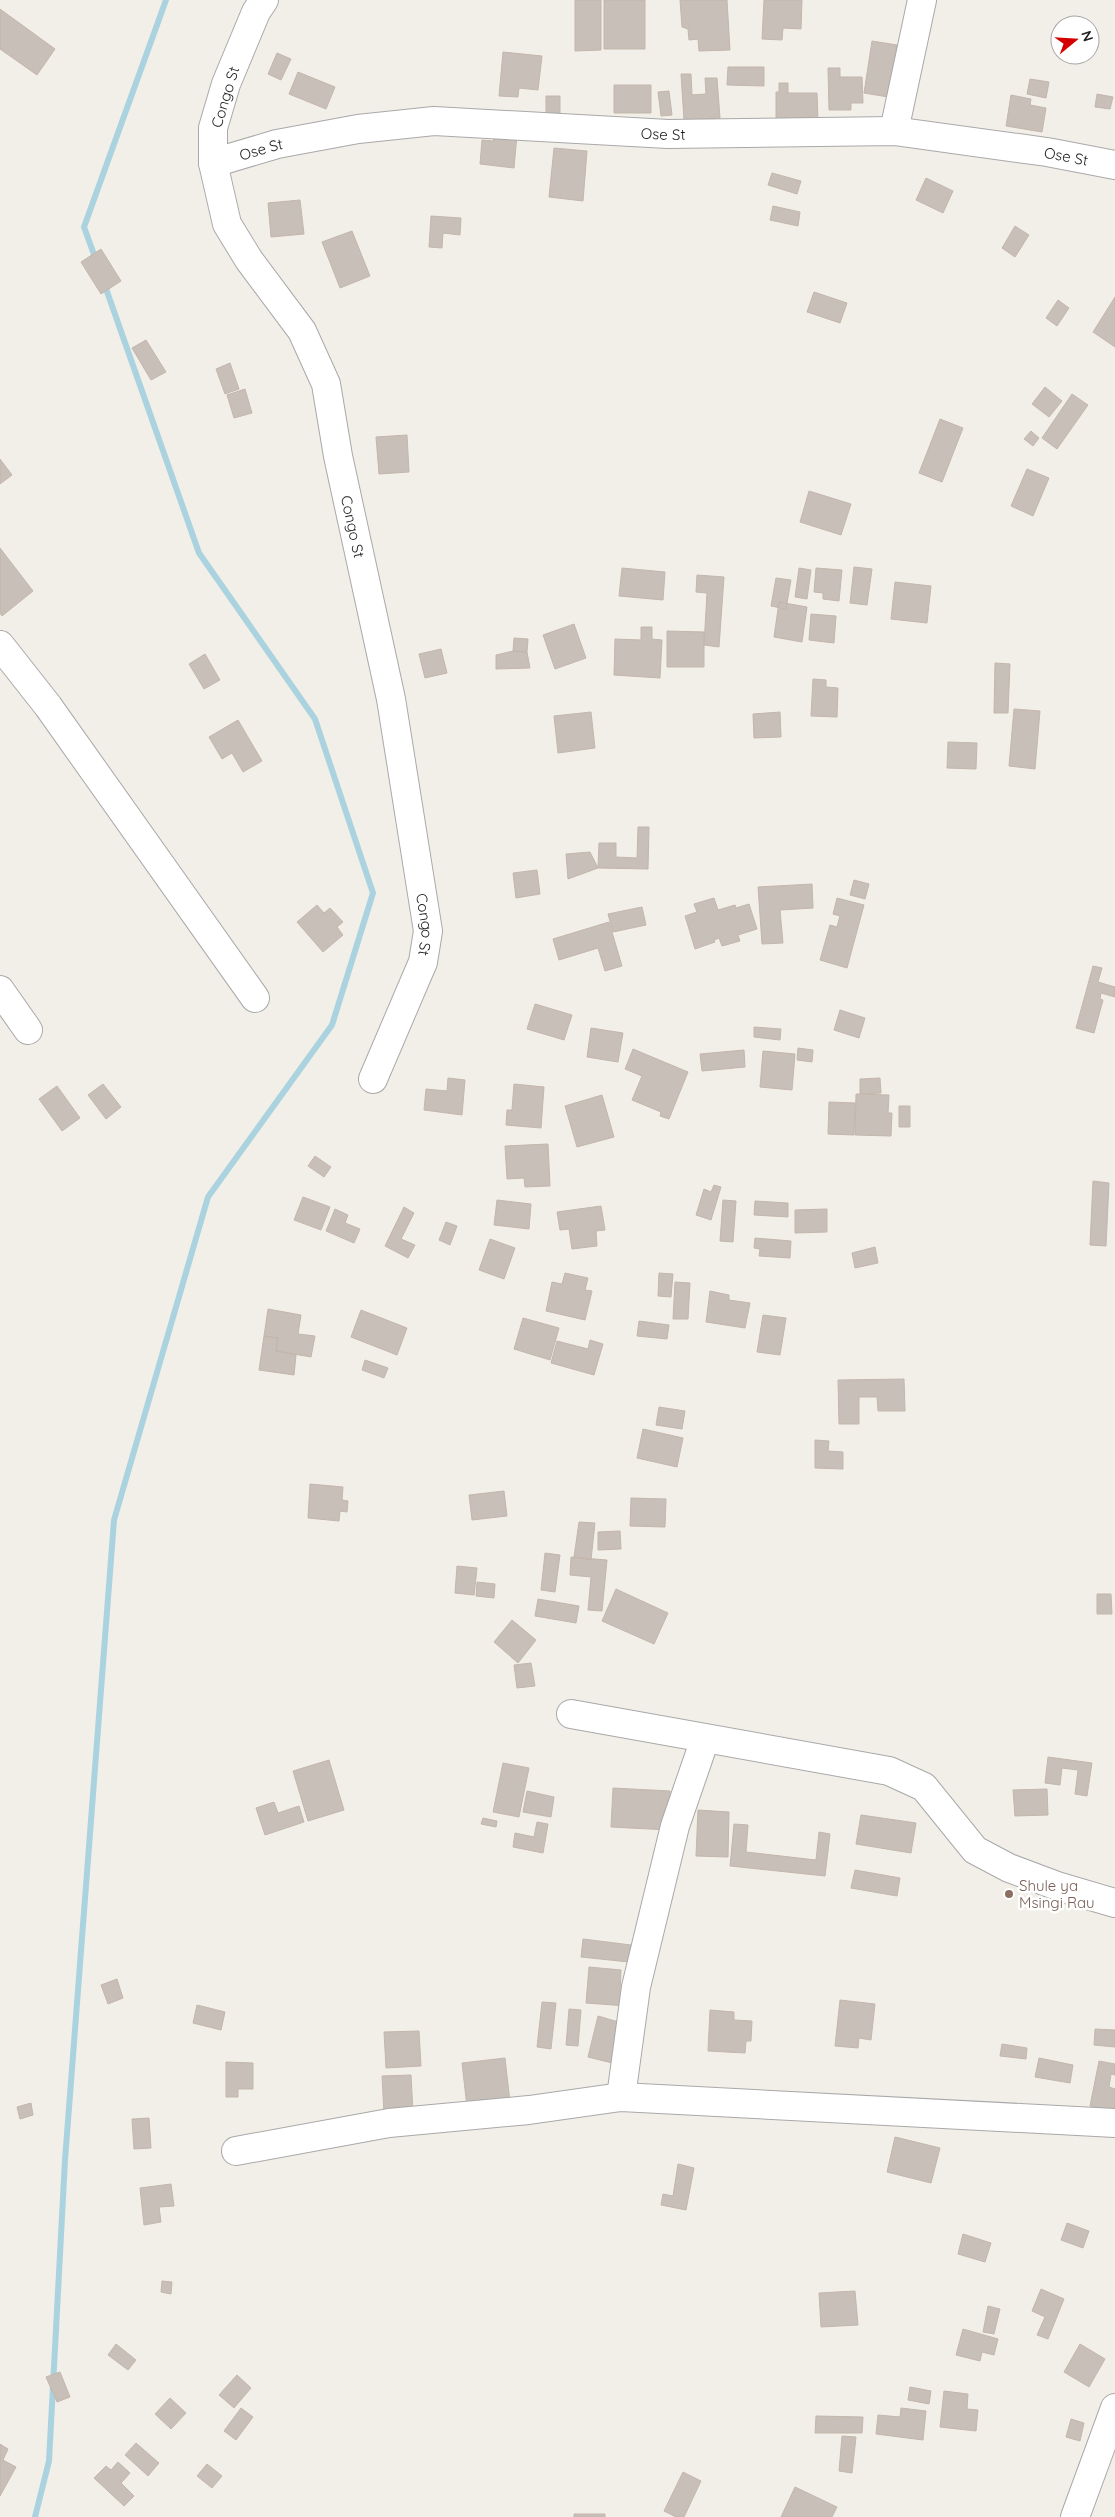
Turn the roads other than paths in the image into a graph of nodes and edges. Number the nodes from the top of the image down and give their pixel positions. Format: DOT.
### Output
graph roads {
  1 [pos="264,0"];
  2 [pos="922,0"];
  3 [pos="894,131"];
  4 [pos="213,163"];
  5 [pos="1115,165"];
  6 [pos="0,645"];
  7 [pos="0,990"];
  8 [pos="255,998"];
  9 [pos="28,1030"];
  10 [pos="373,1079"];
  11 [pos="571,1714"];
  12 [pos="705,1739"];
  13 [pos="1115,1903"];
  14 [pos="621,2097"];
  15 [pos="1115,2123"];
  16 [pos="236,2150"];
  17 [pos="1115,2408"];
  18 [pos="1075,2517"];
  1 -- 4 [label="street, Congo St"];
  2 -- 3 [label="street"];
  3 -- 4 [label="street, Ose St"];
  3 -- 5 [label="street, Ose St"];
  4 -- 10 [label="street, Congo St"];
  6 -- 8 [label="street"];
  7 -- 9 [label="street"];
  11 -- 12 [label="street"];
  12 -- 13 [label="street"];
  12 -- 14 [label="street"];
  14 -- 15 [label="street"];
  14 -- 16 [label="street"];
  17 -- 18 [label="street"];
}
